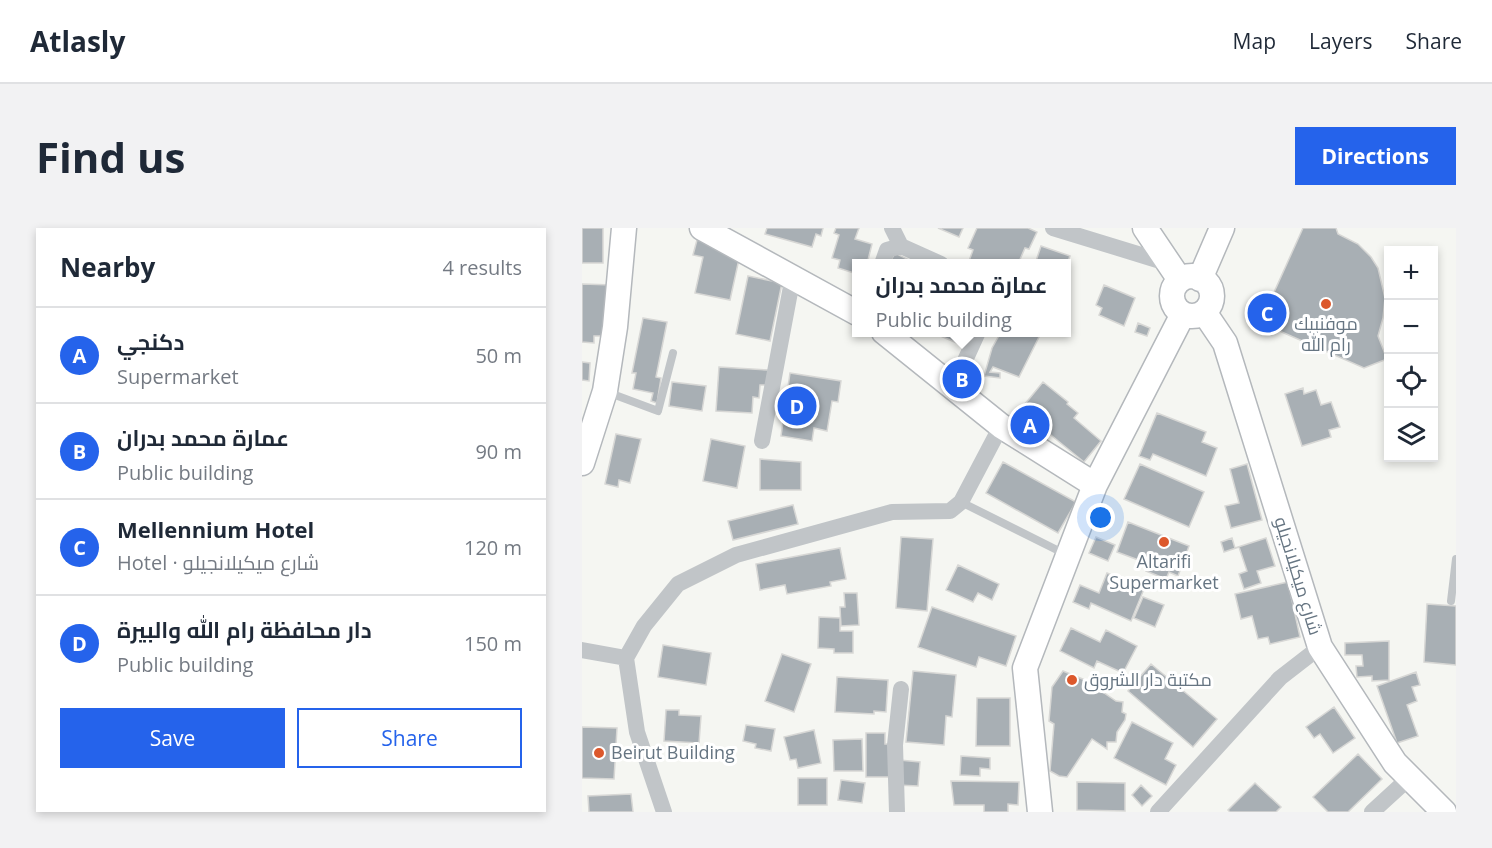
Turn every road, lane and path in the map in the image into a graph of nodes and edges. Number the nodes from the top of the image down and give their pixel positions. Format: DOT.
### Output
graph roads {
  1 [pos="624,228"];
  2 [pos="702,228"];
  3 [pos="892,228"];
  4 [pos="1053,228"];
  5 [pos="1145,228"];
  6 [pos="1222,228"];
  7 [pos="900,246"];
  8 [pos="884,259"];
  9 [pos="930,259"];
  10 [pos="1183,274"];
  11 [pos="793,276"];
  12 [pos="852,310"];
  13 [pos="1193,313"];
  14 [pos="889,337"];
  15 [pos="976,337"];
  16 [pos="673,353"];
  17 [pos="953,387"];
  18 [pos="605,391"];
  19 [pos="1001,426"];
  20 [pos="762,441"];
  21 [pos="582,463"];
  22 [pos="1095,485"];
  23 [pos="961,502"];
  24 [pos="1068,555"];
  25 [pos="1456,559"];
  26 [pos="1455,573"];
  27 [pos="1451,601"];
  28 [pos="1320,647"];
  29 [pos="582,650"];
  30 [pos="626,658"];
  31 [pos="901,689"];
  32 [pos="1408,779"];
  33 [pos="664,812"];
  34 [pos="897,812"];
  35 [pos="1040,812"];
  36 [pos="1158,812"];
  37 [pos="1372,812"];
  38 [pos="1444,812"];
  1 -- 18 [label="street"];
  2 -- 11 [label="street"];
  3 -- 7 [label="street"];
  4 -- 10 [label="street"];
  5 -- 10 [label="street"];
  6 -- 10 [label="street"];
  7 -- 8 [label="street"];
  7 -- 9 [label="street"];
  10 -- 13 [label="street"];
  10 -- 13 [label="street"];
  11 -- 12 [label="street"];
  11 -- 20 [label="street"];
  13 -- 22 [label="street"];
  13 -- 28 [label="street, شارع ميكيلانجيلو"];
  14 -- 17 [label="street"];
  15 -- 17 [label="street"];
  16 -- 18 [label="lane"];
  17 -- 19 [label="street"];
  18 -- 21 [label="street"];
  19 -- 22 [label="street"];
  19 -- 23 [label="street"];
  22 -- 24 [label="street"];
  23 -- 24 [label="lane"];
  23 -- 30 [label="street"];
  24 -- 35 [label="street"];
  25 -- 26 [label="lane"];
  26 -- 27 [label="lane"];
  28 -- 32 [label="street, شارع ميكيلانجيلو"];
  28 -- 36 [label="street"];
  29 -- 30 [label="street"];
  30 -- 33 [label="street"];
  31 -- 34 [label="street"];
  32 -- 37 [label="street"];
  32 -- 38 [label="street, شارع ميكيلانجيلو"];
}
